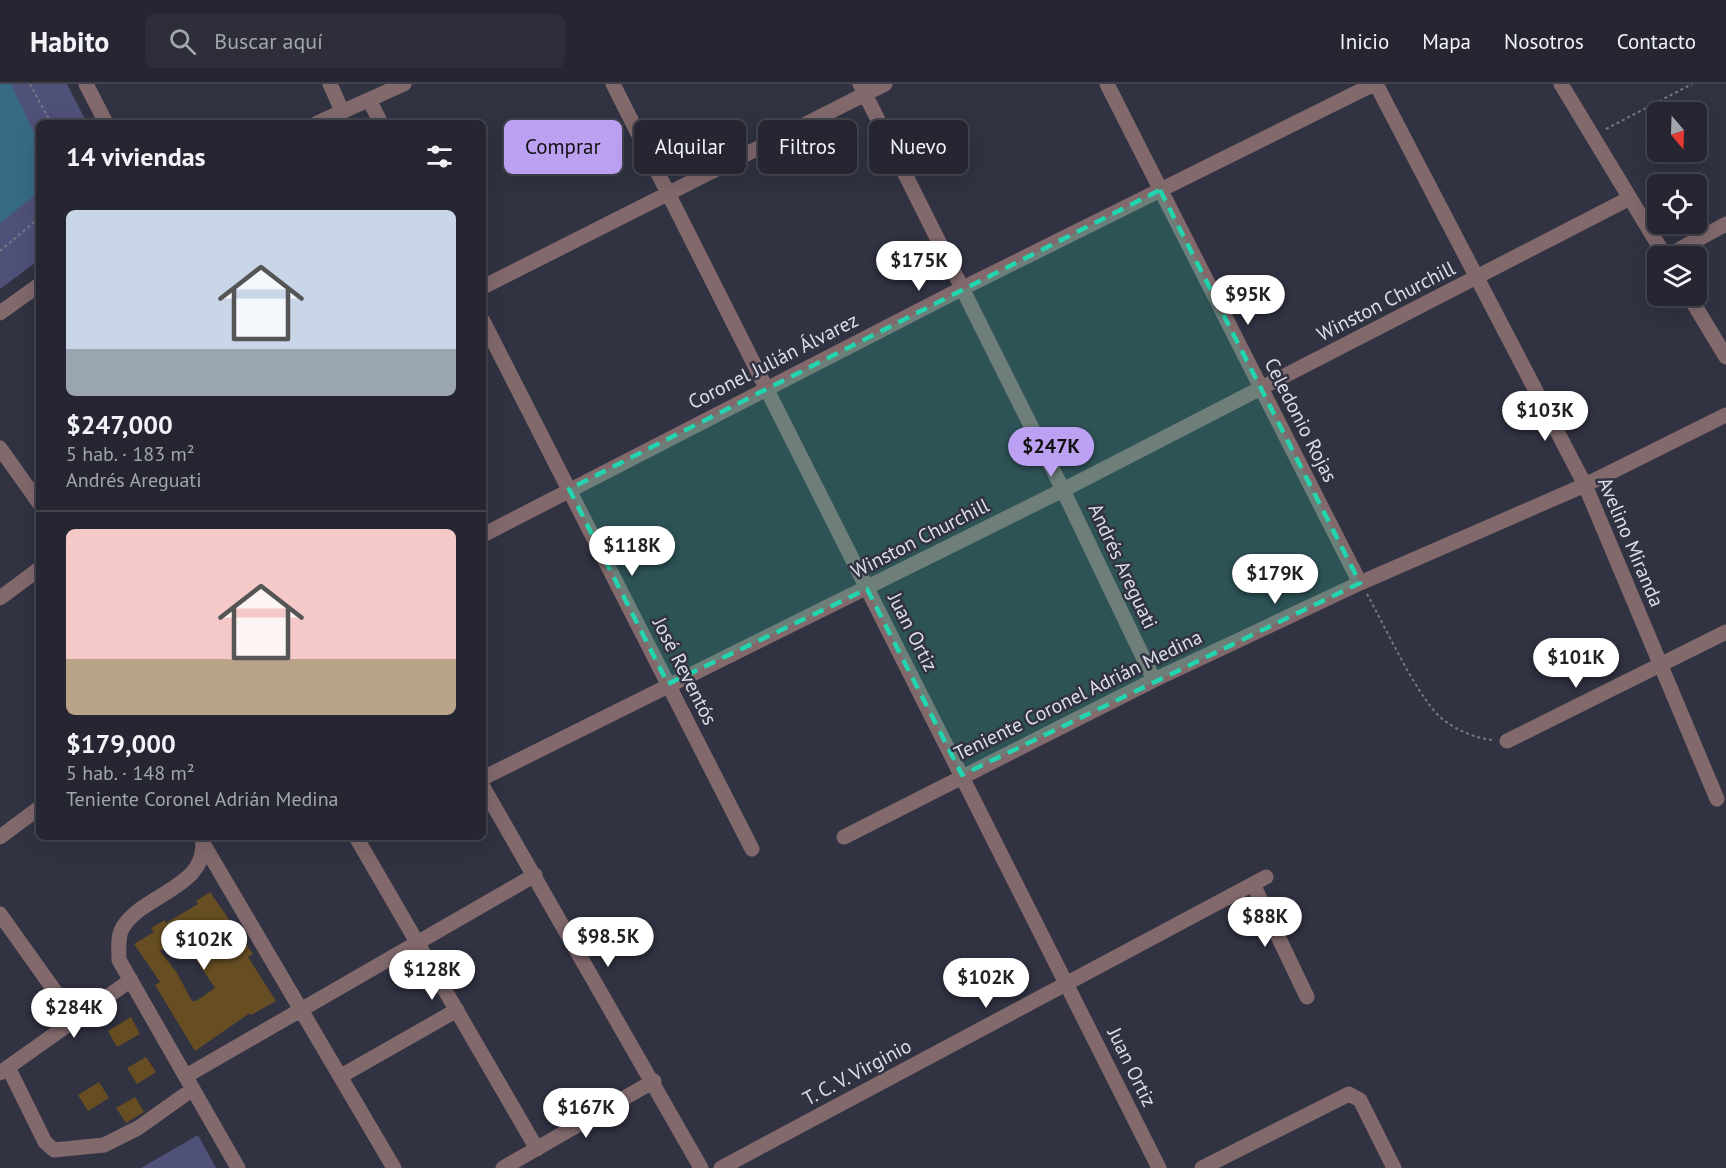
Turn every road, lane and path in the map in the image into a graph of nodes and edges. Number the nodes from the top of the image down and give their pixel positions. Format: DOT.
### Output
graph roads {
  1 [pos="30,84"];
  2 [pos="86,84"];
  3 [pos="330,84"];
  4 [pos="404,84"];
  5 [pos="613,84"];
  6 [pos="885,84"];
  7 [pos="1107,84"];
  8 [pos="1375,84"];
  9 [pos="1561,84"];
  10 [pos="1692,84"];
  11 [pos="862,89"];
  12 [pos="369,100"];
  13 [pos="342,111"];
  14 [pos="49,120"];
  15 [pos="104,120"];
  16 [pos="323,120"];
  17 [pos="379,120"];
  18 [pos="1593,136"];
  19 [pos="1160,190"];
  20 [pos="667,194"];
  21 [pos="1630,198"];
  22 [pos="36,221"];
  23 [pos="1726,224"];
  24 [pos="1660,246"];
  25 [pos="1685,246"];
  26 [pos="0,251"];
  27 [pos="1479,278"];
  28 [pos="486,285"];
  29 [pos="36,287"];
  30 [pos="961,289"];
  31 [pos="1695,306"];
  32 [pos="0,313"];
  33 [pos="486,327"];
  34 [pos="1726,357"];
  35 [pos="1261,387"];
  36 [pos="765,388"];
  37 [pos="1726,415"];
  38 [pos="0,448"];
  39 [pos="1585,485"];
  40 [pos="569,489"];
  41 [pos="1063,490"];
  42 [pos="36,499"];
  43 [pos="486,533"];
  44 [pos="36,571"];
  45 [pos="1360,583"];
  46 [pos="867,589"];
  47 [pos="0,598"];
  48 [pos="1726,632"];
  49 [pos="1660,666"];
  50 [pos="1154,680"];
  51 [pos="668,684"];
  52 [pos="1507,741"];
  53 [pos="962,775"];
  54 [pos="486,776"];
  55 [pos="486,792"];
  56 [pos="1717,799"];
  57 [pos="36,810"];
  58 [pos="0,837"];
  59 [pos="844,837"];
  60 [pos="358,840"];
  61 [pos="203,841"];
  62 [pos="752,849"];
  63 [pos="536,875"];
  64 [pos="0,914"];
  65 [pos="418,943"];
  66 [pos="131,980"];
  67 [pos="1068,984"];
  68 [pos="1307,997"];
  69 [pos="302,1010"];
  70 [pos="457,1010"];
  71 [pos="74,1018"];
  72 [pos="4,1070"];
  73 [pos="341,1077"];
  74 [pos="654,1081"];
  75 [pos="190,1082"];
  76 [pos="537,1149"];
  77 [pos="238,1168"];
  78 [pos="394,1168"];
  79 [pos="503,1168"];
  80 [pos="701,1168"];
  81 [pos="721,1168"];
  82 [pos="1159,1168"];
  83 [pos="1202,1168"];
  84 [pos="1394,1168"];
  1 -- 14 [label="path"];
  2 -- 15 [label="street"];
  3 -- 13 [label="street"];
  4 -- 12 [label="street"];
  5 -- 20 [label="street, Juan Ortiz"];
  6 -- 11 [label="street"];
  7 -- 19 [label="street, Celedonio Rojas"];
  8 -- 19 [label="street, Coronel Julián Álvarez"];
  8 -- 27 [label="street, Avelino Miranda"];
  9 -- 18 [label="street"];
  10 -- 18 [label="path"];
  11 -- 20 [label="street"];
  11 -- 30 [label="street, Andrés Areguati"];
  12 -- 13 [label="street"];
  12 -- 17 [label="street"];
  13 -- 16 [label="street"];
  18 -- 21 [label="street"];
  19 -- 30 [label="street, Coronel Julián Álvarez"];
  19 -- 35 [label="street, Celedonio Rojas"];
  20 -- 28 [label="street"];
  20 -- 36 [label="street, Juan Ortiz"];
  21 -- 24 [label="street"];
  21 -- 27 [label="street, Winston Churchill"];
  22 -- 26 [label="path"];
  23 -- 25 [label="street"];
  27 -- 35 [label="street, Winston Churchill"];
  27 -- 39 [label="street, Avelino Miranda"];
  29 -- 32 [label="street"];
  30 -- 36 [label="street, Coronel Julián Álvarez"];
  30 -- 41 [label="street, Andrés Areguati"];
  31 -- 34 [label="street"];
  33 -- 40 [label="street, José Reventós"];
  35 -- 41 [label="street, Winston Churchill"];
  35 -- 45 [label="street, Celedonio Rojas"];
  36 -- 40 [label="street, Coronel Julián Álvarez"];
  36 -- 46 [label="street, Juan Ortiz"];
  37 -- 39 [label="street, Teniente Coronel Adrián Medina"];
  38 -- 42 [label="street"];
  39 -- 45 [label="street, Teniente Coronel Adrián Medina"];
  39 -- 49 [label="street, Avelino Miranda"];
  40 -- 43 [label="street, Coronel Julián Álvarez"];
  40 -- 51 [label="street, José Reventós"];
  41 -- 46 [label="street, Winston Churchill"];
  41 -- 50 [label="street, Andrés Areguati"];
  44 -- 47 [label="street"];
  45 -- 50 [label="street, Teniente Coronel Adrián Medina"];
  45 -- 52 [label="path"];
  46 -- 51 [label="street, Winston Churchill"];
  46 -- 53 [label="street, Juan Ortiz"];
  48 -- 49 [label="street"];
  49 -- 52 [label="street"];
  49 -- 56 [label="street, Avelino Miranda"];
  50 -- 53 [label="street, Teniente Coronel Adrián Medina"];
  51 -- 54 [label="street, Winston Churchill"];
  51 -- 62 [label="street, José Reventós"];
  53 -- 59 [label="street, Teniente Coronel Adrián Medina"];
  53 -- 67 [label="street, Juan Ortiz"];
  55 -- 63 [label="street"];
  57 -- 58 [label="street"];
  60 -- 65 [label="street"];
  61 -- 66 [label="street"];
  61 -- 69 [label="street"];
  63 -- 65 [label="street"];
  63 -- 74 [label="street"];
  64 -- 71 [label="street"];
  65 -- 69 [label="street"];
  65 -- 70 [label="street"];
  66 -- 71 [label="street"];
  66 -- 75 [label="street"];
  67 -- 68 [label="street, T. C. V. Virginio"];
  67 -- 81 [label="street, T. C. V. Virginio"];
  67 -- 82 [label="street, Juan Ortiz"];
  69 -- 73 [label="street"];
  69 -- 75 [label="street"];
  70 -- 73 [label="street"];
  70 -- 76 [label="street"];
  71 -- 72 [label="street"];
  72 -- 75 [label="street"];
  73 -- 78 [label="street"];
  74 -- 76 [label="street"];
  74 -- 80 [label="street"];
  75 -- 77 [label="street"];
  76 -- 79 [label="street"];
  83 -- 84 [label="street"];
}
